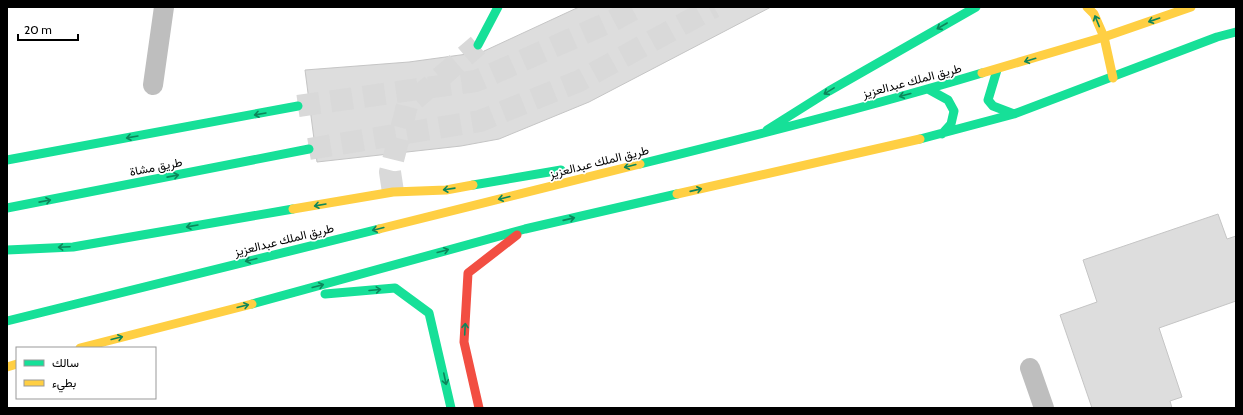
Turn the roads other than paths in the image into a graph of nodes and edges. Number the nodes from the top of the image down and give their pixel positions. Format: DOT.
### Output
graph roads {
  1 [pos="164,7"];
  2 [pos="498,7"];
  3 [pos="976,7"];
  4 [pos="1087,7"];
  5 [pos="1191,7"];
  6 [pos="1236,32"];
  7 [pos="1104,37"];
  8 [pos="478,45"];
  9 [pos="997,70"];
  10 [pos="1113,78"];
  11 [pos="153,85"];
  12 [pos="928,89"];
  13 [pos="298,106"];
  14 [pos="1014,114"];
  15 [pos="761,133"];
  16 [pos="942,134"];
  17 [pos="736,140"];
  18 [pos="309,149"];
  19 [pos="7,160"];
  20 [pos="618,160"];
  21 [pos="571,168"];
  22 [pos="7,208"];
  23 [pos="525,229"];
  24 [pos="7,250"];
  25 [pos="266,300"];
  26 [pos="7,321"];
  27 [pos="84,347"];
  28 [pos="1030,368"];
  29 [pos="451,408"];
  30 [pos="479,408"];
  31 [pos="1044,408"];
  1 -- 11 [label="street"];
  2 -- 8 [label="main road"];
  3 -- 15 [label="main road, one-way"];
  7 -- 4 [label="main road, one-way"];
  5 -- 7 [label="main road, طريق الملك عبدالعزيز, one-way"];
  6 -- 10 [label="main road"];
  7 -- 9 [label="main road, طريق الملك عبدالعزيز, one-way"];
  7 -- 10 [label="main road"];
  9 -- 12 [label="main road, طريق الملك عبدالعزيز"];
  9 -- 14 [label="main road"];
  10 -- 14 [label="main road"];
  12 -- 15 [label="main road, طريق الملك عبدالعزيز, one-way"];
  12 -- 16 [label="main road"];
  13 -- 19 [label="main road, one-way"];
  14 -- 16 [label="main road"];
  15 -- 17 [label="main road, طريق الملك عبدالعزيز"];
  23 -- 16 [label="main road, one-way"];
  17 -- 20 [label="main road"];
  17 -- 26 [label="main road, طريق الملك عبدالعزيز, one-way"];
  22 -- 18 [label="main road, طريق مشاة, one-way"];
  21 -- 24 [label="main road, one-way"];
  25 -- 23 [label="main road, one-way"];
  30 -- 23 [label="main road, one-way"];
  27 -- 25 [label="main road, one-way"];
  25 -- 29 [label="main road, one-way"];
  28 -- 31 [label="street"];
}
